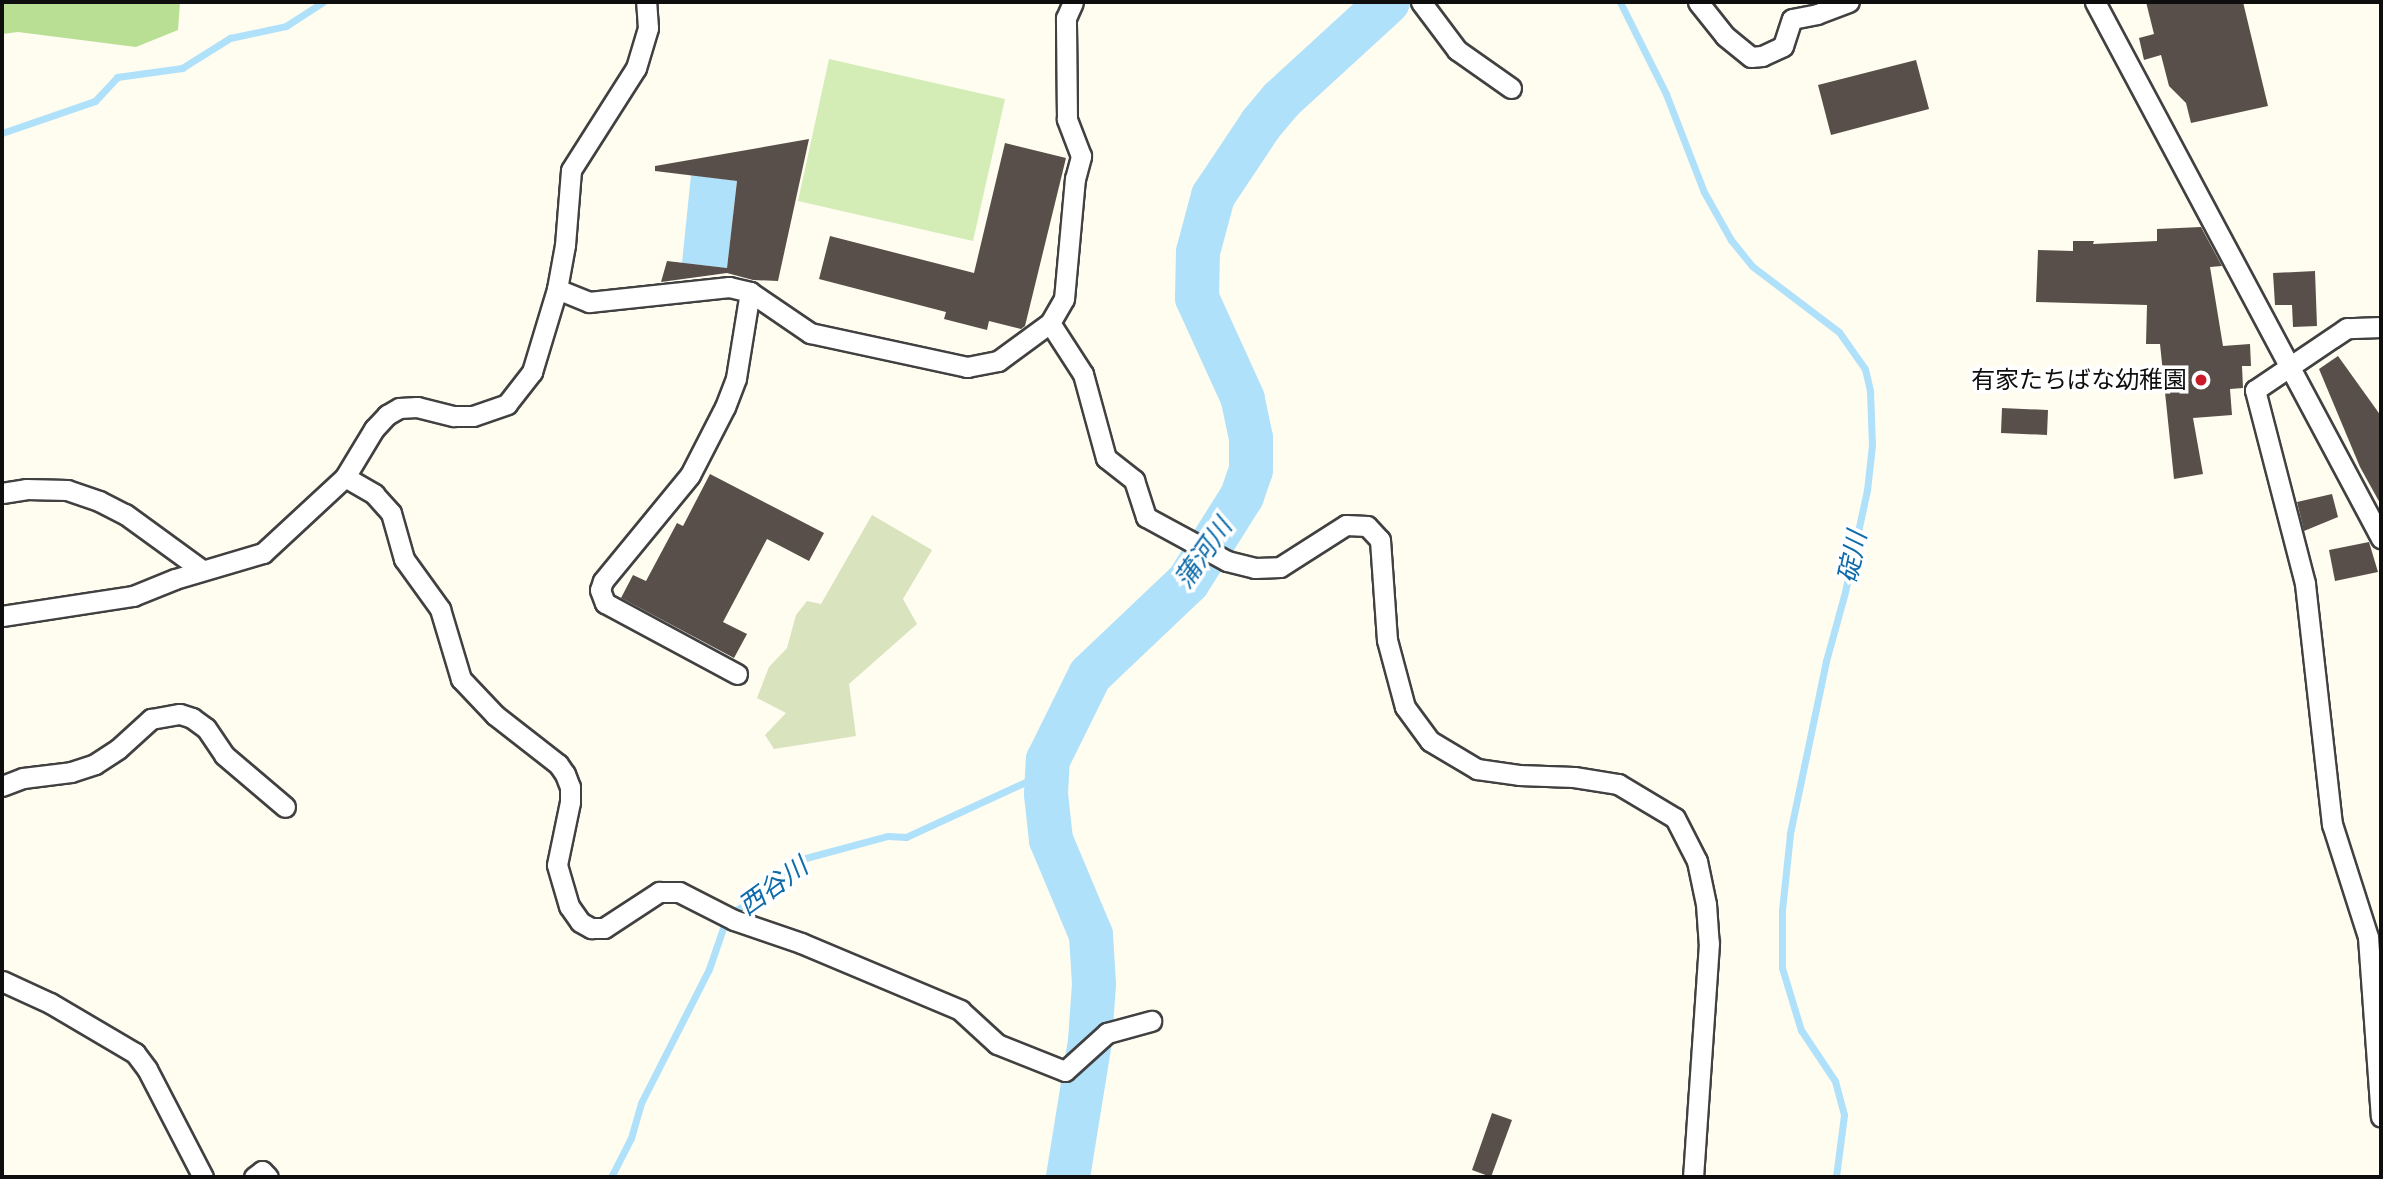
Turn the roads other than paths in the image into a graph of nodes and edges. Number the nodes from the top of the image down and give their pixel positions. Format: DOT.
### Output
graph roads {
  1 [pos="646,2"];
  2 [pos="1073,2"];
  3 [pos="1422,2"];
  4 [pos="1698,2"];
  5 [pos="1849,2"];
  6 [pos="2095,2"];
  7 [pos="1511,88"];
  8 [pos="557,289"];
  9 [pos="750,292"];
  10 [pos="1050,323"];
  11 [pos="2381,327"];
  12 [pos="2291,368"];
  13 [pos="345,477"];
  14 [pos="2,493"];
  15 [pos="2381,538"];
  16 [pos="202,570"];
  17 [pos="2,616"];
  18 [pos="737,674"];
  19 [pos="2,786"];
  20 [pos="285,807"];
  21 [pos="2,981"];
  22 [pos="1151,1021"];
  23 [pos="2381,1118"];
  24 [pos="203,1177"];
  25 [pos="254,1177"];
  26 [pos="268,1177"];
  27 [pos="1693,1177"];
  1 -- 8 [label="street"];
  2 -- 10 [label="street"];
  3 -- 7 [label="street"];
  4 -- 5 [label="street"];
  6 -- 12 [label="street"];
  8 -- 9 [label="street"];
  8 -- 13 [label="street"];
  9 -- 10 [label="street"];
  9 -- 18 [label="street"];
  10 -- 27 [label="street"];
  11 -- 12 [label="street"];
  12 -- 15 [label="street"];
  12 -- 23 [label="street"];
  13 -- 16 [label="street"];
  13 -- 22 [label="street"];
  14 -- 16 [label="street"];
  16 -- 17 [label="street"];
  19 -- 20 [label="street"];
  21 -- 24 [label="street"];
  25 -- 26 [label="street"];
}
